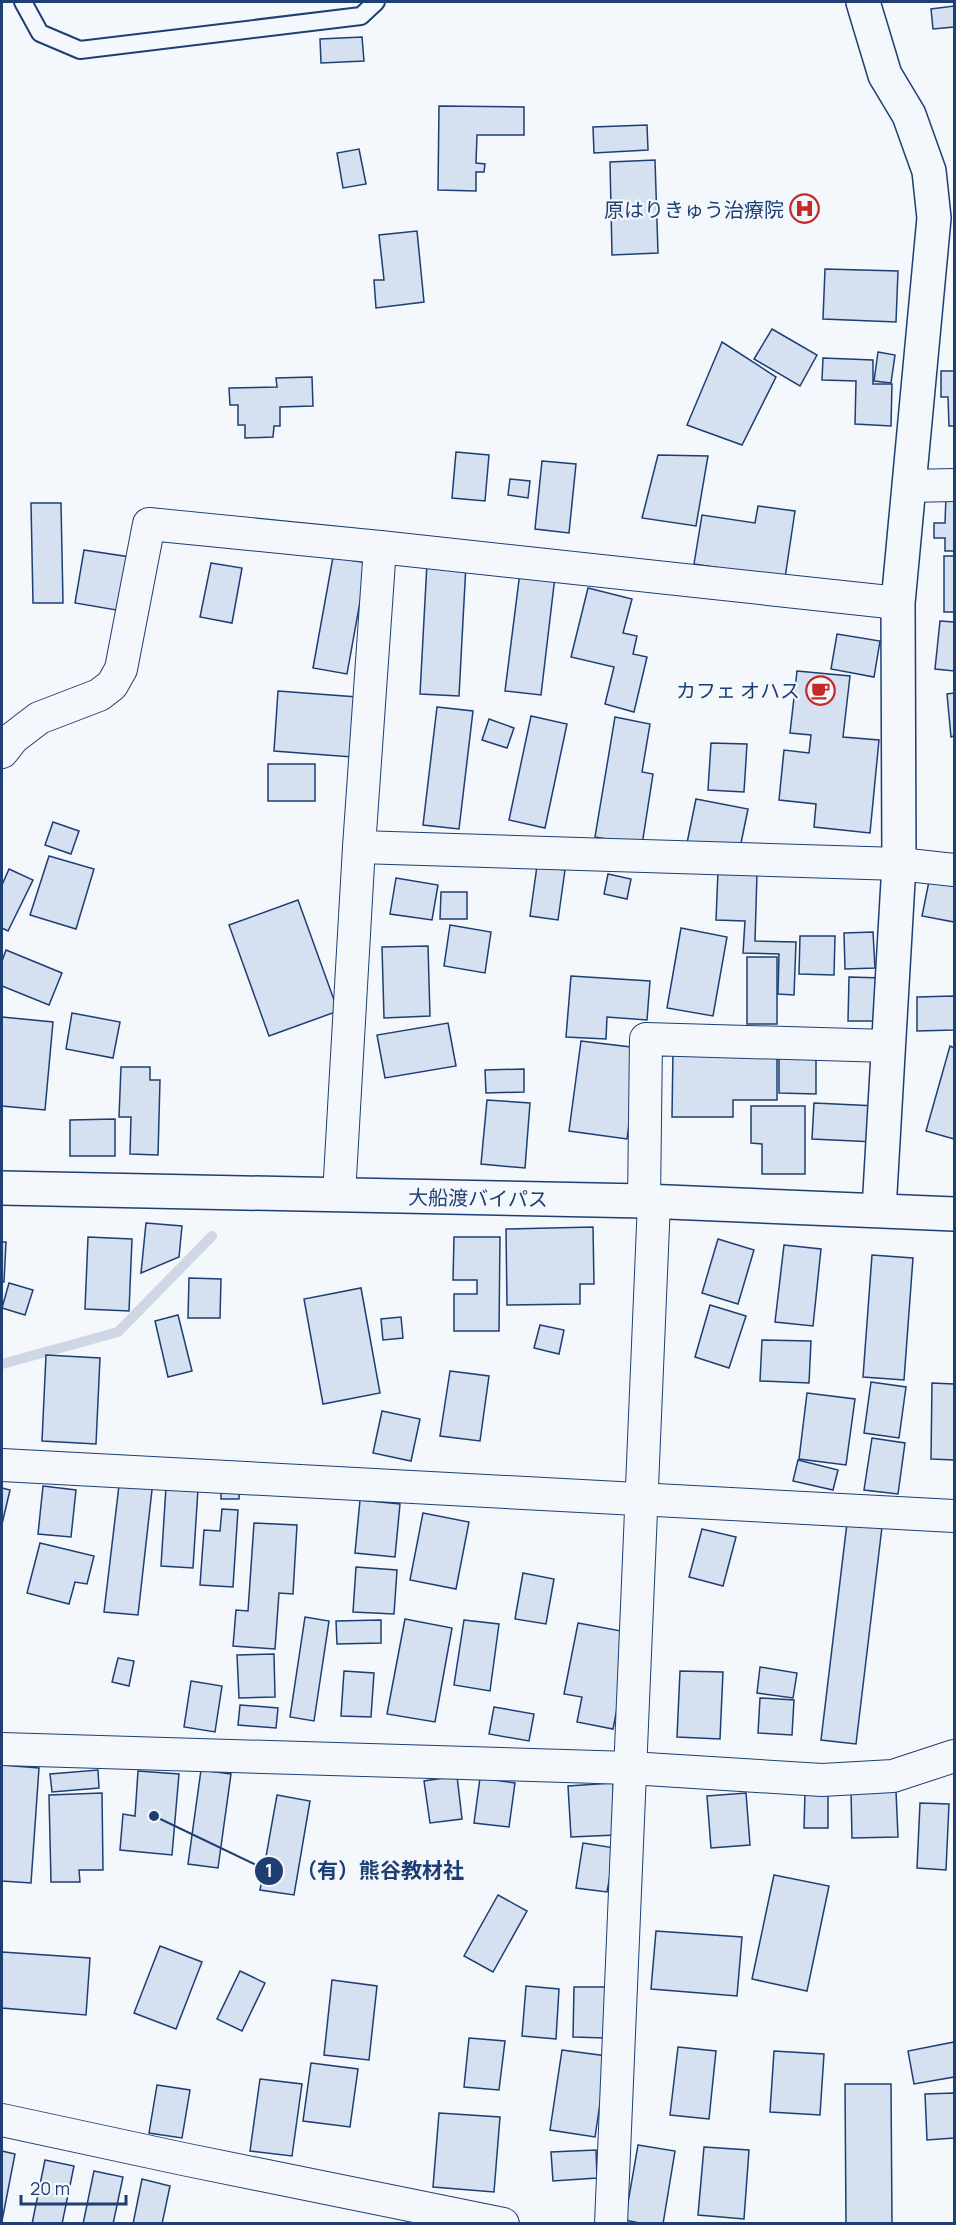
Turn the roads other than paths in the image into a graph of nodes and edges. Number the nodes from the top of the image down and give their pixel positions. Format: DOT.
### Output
graph roads {
  1 [pos="23,2"];
  2 [pos="376,2"];
  3 [pos="863,2"];
  4 [pos="954,485"];
  5 [pos="909,486"];
  6 [pos="380,546"];
  7 [pos="898,603"];
  8 [pos="2,752"];
  9 [pos="359,847"];
  10 [pos="899,864"];
  11 [pos="954,870"];
  12 [pos="888,1046"];
  13 [pos="2,1188"];
  14 [pos="339,1195"];
  15 [pos="649,1201"];
  16 [pos="879,1210"];
  17 [pos="954,1214"];
  18 [pos="2,1465"];
  19 [pos="641,1500"];
  20 [pos="954,1516"];
  21 [pos="2,1749"];
  22 [pos="954,1756"];
  23 [pos="630,1768"];
  24 [pos="2,2120"];
  25 [pos="503,2223"];
  26 [pos="610,2223"];
  1 -- 2 [label="lane"];
  3 -- 5 [label="main road"];
  4 -- 5 [label="street"];
  5 -- 7 [label="main road"];
  6 -- 7 [label="street"];
  6 -- 8 [label="street"];
  6 -- 9 [label="street"];
  7 -- 10 [label="main road"];
  9 -- 10 [label="street"];
  9 -- 14 [label="street"];
  10 -- 11 [label="street"];
  10 -- 12 [label="main road"];
  12 -- 15 [label="street"];
  12 -- 16 [label="main road"];
  13 -- 14 [label="main road, 大船渡バイパス"];
  14 -- 15 [label="main road, 大船渡バイパス"];
  15 -- 16 [label="main road, 大船渡バイパス"];
  15 -- 19 [label="street"];
  16 -- 17 [label="main road, 大船渡バイパス"];
  18 -- 19 [label="street"];
  19 -- 20 [label="street"];
  19 -- 23 [label="street"];
  21 -- 23 [label="street"];
  22 -- 23 [label="street"];
  23 -- 26 [label="street"];
  24 -- 25 [label="street"];
}
